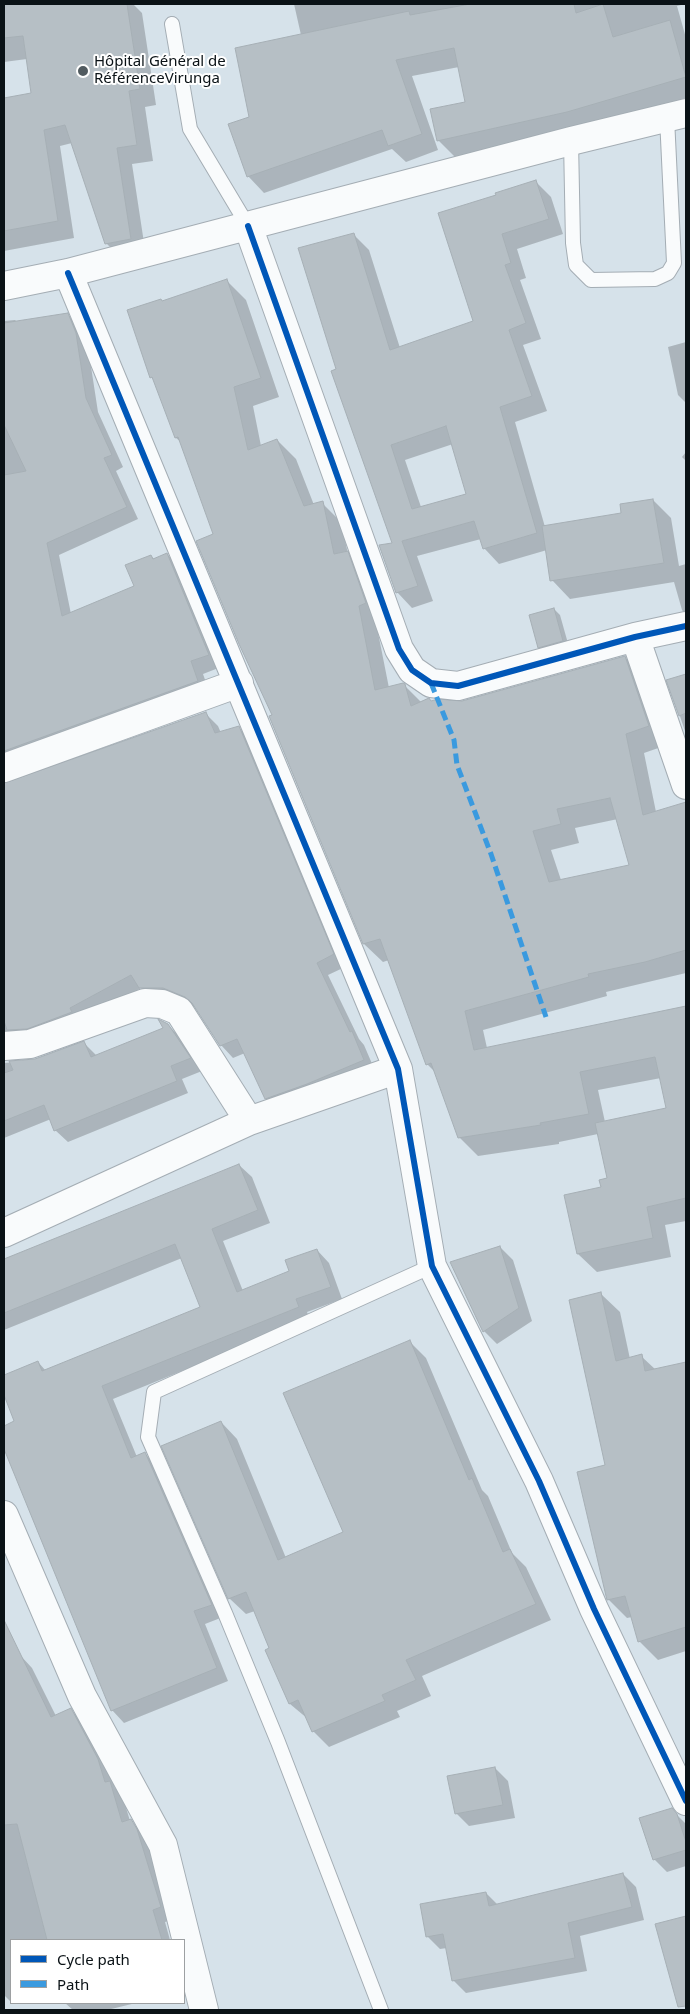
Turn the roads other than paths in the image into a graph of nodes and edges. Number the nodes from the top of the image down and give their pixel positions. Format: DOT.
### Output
graph roads {
  1 [pos="172,24"];
  2 [pos="677,115"];
  3 [pos="571,141"];
  4 [pos="248,226"];
  5 [pos="68,273"];
  6 [pos="4,286"];
  7 [pos="686,626"];
  8 [pos="635,637"];
  9 [pos="239,683"];
  10 [pos="4,768"];
  11 [pos="686,785"];
  12 [pos="4,1046"];
  13 [pos="398,1069"];
  14 [pos="249,1121"];
  15 [pos="4,1233"];
  16 [pos="432,1266"];
  17 [pos="4,1515"];
  18 [pos="686,1801"];
  19 [pos="204,2010"];
  20 [pos="381,2010"];
  1 -- 4 [label="lane"];
  2 -- 3 [label="street"];
  2 -- 3 [label="lane"];
  3 -- 4 [label="street"];
  4 -- 5 [label="street"];
  4 -- 8 [label="street"];
  5 -- 6 [label="street"];
  5 -- 9 [label="street"];
  7 -- 8 [label="street"];
  8 -- 11 [label="street"];
  9 -- 10 [label="street"];
  9 -- 13 [label="street"];
  12 -- 14 [label="street"];
  13 -- 14 [label="street"];
  13 -- 16 [label="street"];
  14 -- 15 [label="street"];
  16 -- 18 [label="street"];
  16 -- 20 [label="lane"];
  17 -- 19 [label="street"];
}
